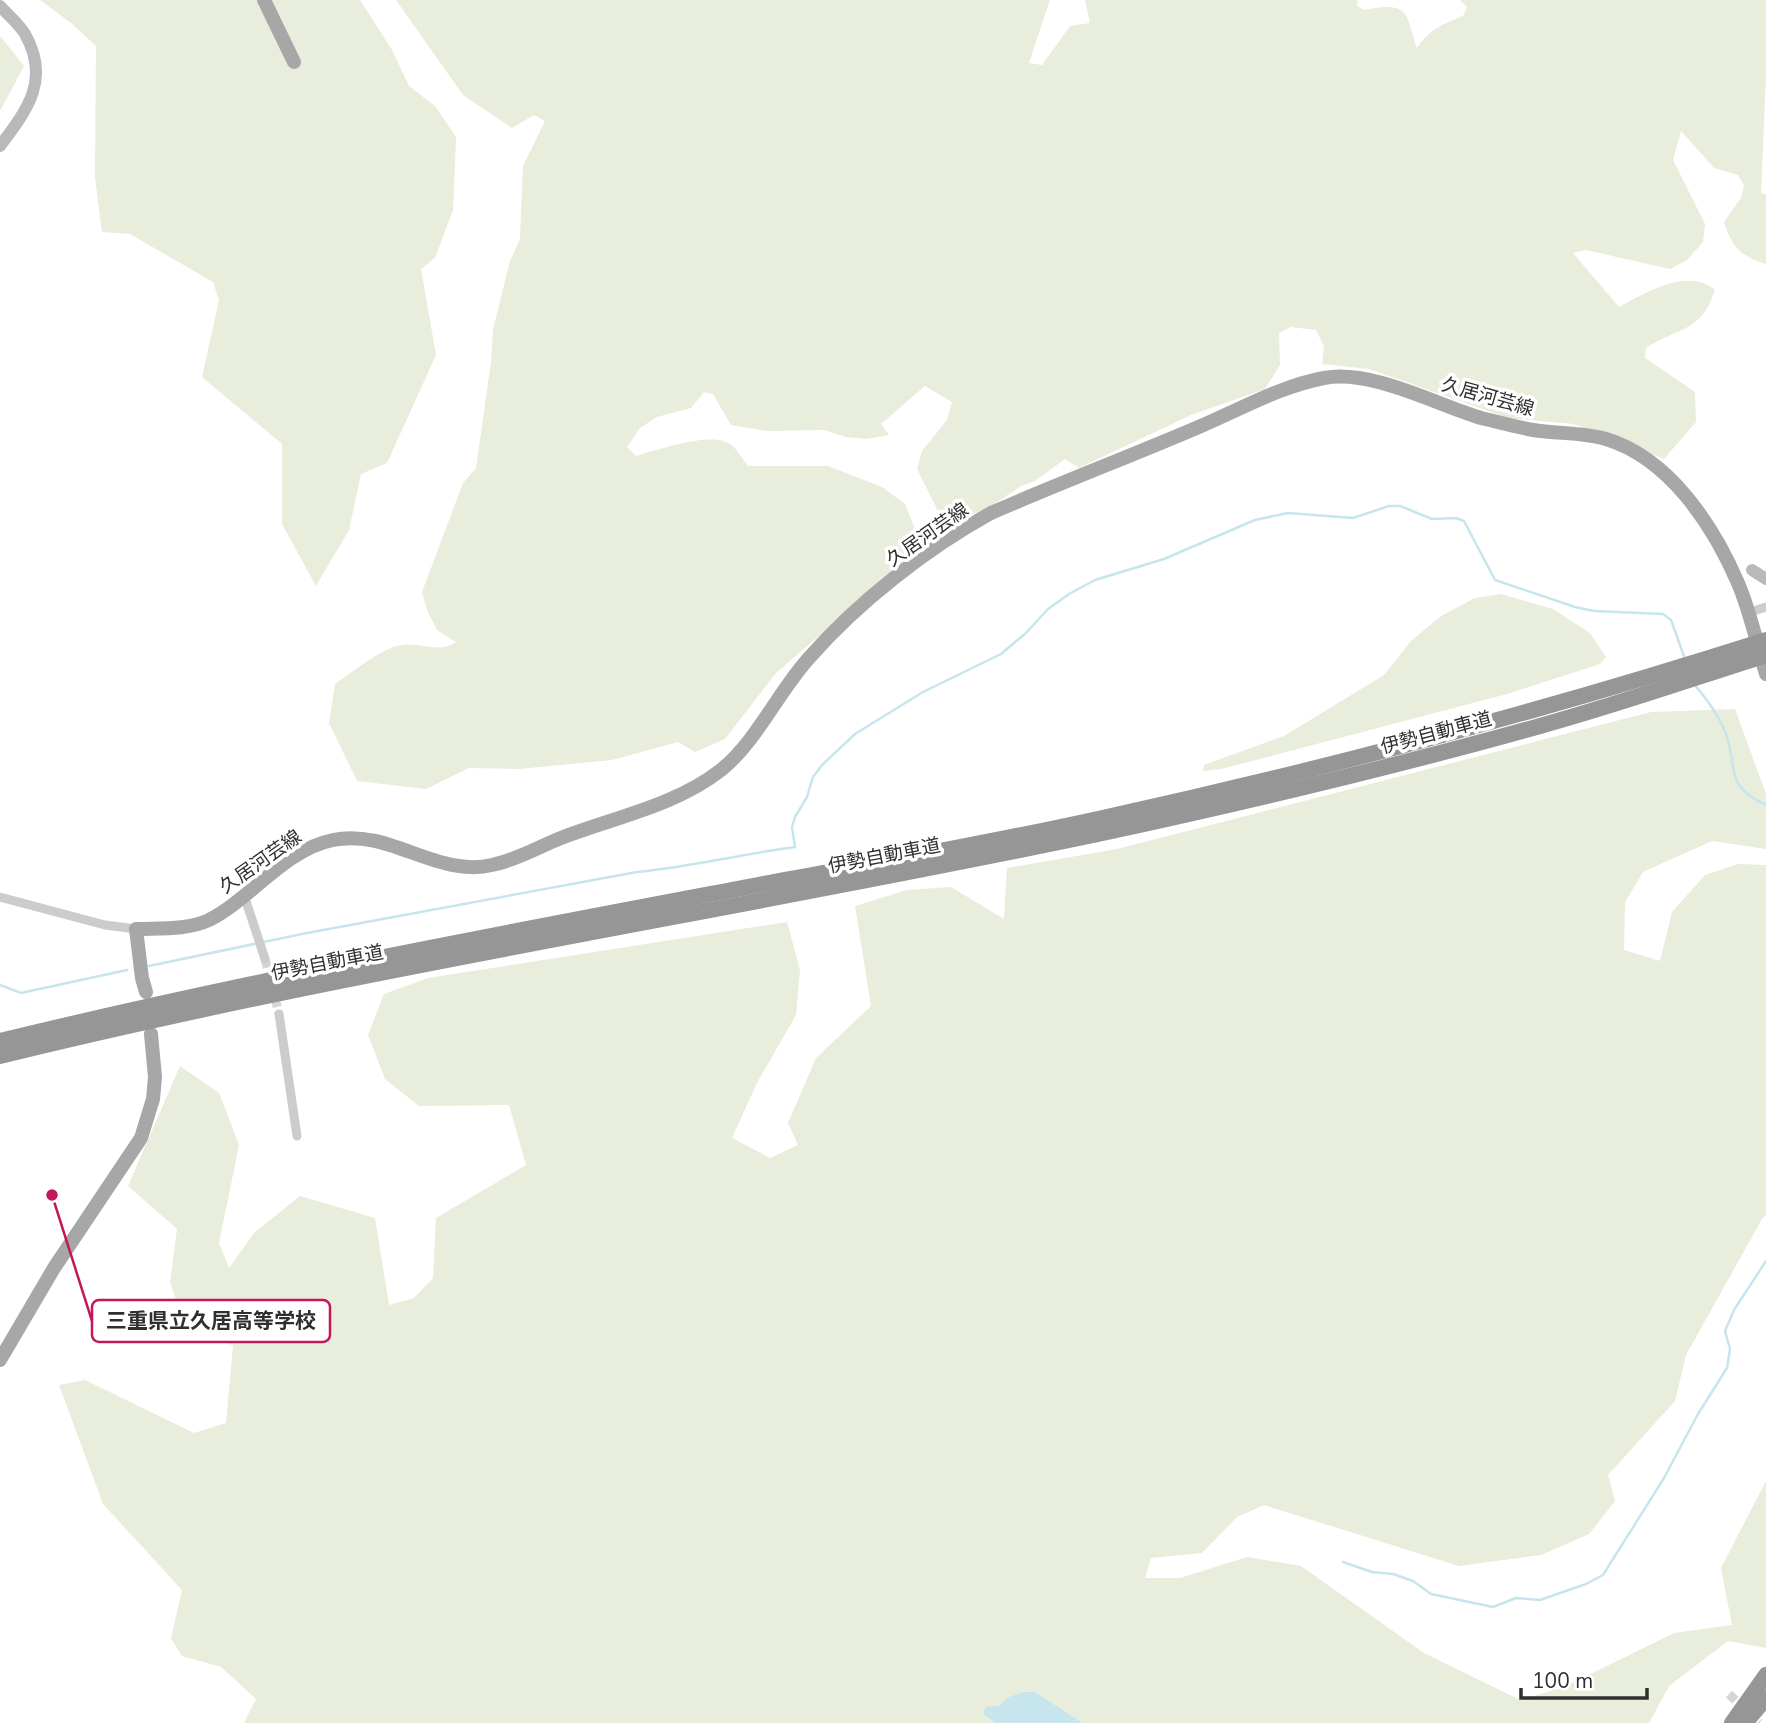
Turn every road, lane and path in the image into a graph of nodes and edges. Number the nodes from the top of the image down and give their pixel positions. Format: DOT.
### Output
graph roads {
  1 [pos="264,0"];
  2 [pos="0,6"];
  3 [pos="293,62"];
  4 [pos="0,146"];
  5 [pos="1752,570"];
  6 [pos="1766,579"];
  7 [pos="1766,607"];
  8 [pos="1747,613"];
  9 [pos="1766,640"];
  10 [pos="1766,655"];
  11 [pos="1766,674"];
  12 [pos="1677,676"];
  13 [pos="244,895"];
  14 [pos="0,897"];
  15 [pos="136,929"];
  16 [pos="265,959"];
  17 [pos="146,992"];
  18 [pos="279,1014"];
  19 [pos="151,1034"];
  20 [pos="0,1041"];
  21 [pos="0,1056"];
  22 [pos="297,1136"];
  23 [pos="6,1337"];
  24 [pos="0,1360"];
  25 [pos="1766,1675"];
  26 [pos="1766,1698"];
  27 [pos="1732,1723"];
  28 [pos="1745,1723"];
  1 -- 3 [label="main road"];
  2 -- 4 [label="main road"];
  5 -- 6 [label="main road"];
  7 -- 8 [label="street"];
  8 -- 11 [label="main road, 久居河芸線"];
  8 -- 13 [label="main road, 久居河芸線"];
  9 -- 12 [label="highway, 伊勢自動車道"];
  10 -- 12 [label="highway, 伊勢自動車道"];
  12 -- 20 [label="highway, 伊勢自動車道"];
  12 -- 21 [label="highway, 伊勢自動車道"];
  13 -- 15 [label="main road, 久居河芸線"];
  13 -- 16 [label="street"];
  14 -- 15 [label="street"];
  15 -- 17 [label="main road"];
  18 -- 22 [label="street"];
  19 -- 23 [label="main road"];
  23 -- 24 [label="main road"];
  25 -- 27 [label="highway"];
  26 -- 28 [label="highway"];
}
